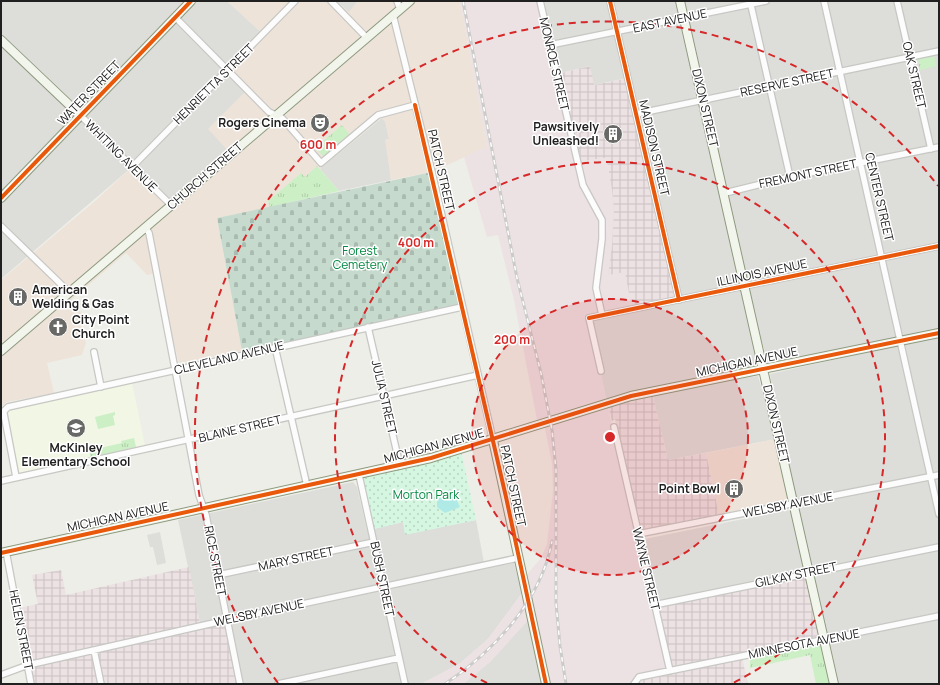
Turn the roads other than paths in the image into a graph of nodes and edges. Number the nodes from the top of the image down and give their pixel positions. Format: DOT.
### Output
graph roads {
  1 [pos="191,1"];
  2 [pos="295,1"];
  3 [pos="331,1"];
  4 [pos="410,1"];
  5 [pos="540,1"];
  6 [pos="610,1"];
  7 [pos="680,1"];
  8 [pos="766,1"];
  9 [pos="824,1"];
  10 [pos="897,1"];
  11 [pos="750,2"];
  12 [pos="397,8"];
  13 [pos="175,17"];
  14 [pos="684,18"];
  15 [pos="617,31"];
  16 [pos="366,37"];
  17 [pos="1,40"];
  18 [pos="550,45"];
  19 [pos="939,51"];
  20 [pos="910,57"];
  21 [pos="227,70"];
  22 [pos="840,72"];
  23 [pos="770,86"];
  24 [pos="703,101"];
  25 [pos="416,105"];
  26 [pos="636,114"];
  27 [pos="276,115"];
  28 [pos="81,116"];
  29 [pos="939,147"];
  30 [pos="931,148"];
  31 [pos="860,163"];
  32 [pos="132,167"];
  33 [pos="790,177"];
  34 [pos="724,193"];
  35 [pos="1,198"];
  36 [pos="171,205"];
  37 [pos="1,226"];
  38 [pos="145,227"];
  39 [pos="939,246"];
  40 [pos="882,258"];
  41 [pos="744,287"];
  42 [pos="69,292"];
  43 [pos="678,300"];
  44 [pos="462,307"];
  45 [pos="602,315"];
  46 [pos="368,328"];
  47 [pos="939,333"];
  48 [pos="900,342"];
  49 [pos="275,347"];
  50 [pos="1,351"];
  51 [pos="94,352"];
  52 [pos="764,368"];
  53 [pos="175,370"];
  54 [pos="601,371"];
  55 [pos="478,376"];
  56 [pos="101,387"];
  57 [pos="384,396"];
  58 [pos="291,417"];
  59 [pos="614,426"];
  60 [pos="189,440"];
  61 [pos="493,440"];
  62 [pos="400,466"];
  63 [pos="358,475"];
  64 [pos="939,475"];
  65 [pos="930,476"];
  66 [pos="16,477"];
  67 [pos="1,481"];
  68 [pos="307,486"];
  69 [pos="794,504"];
  70 [pos="204,509"];
  71 [pos="939,514"];
  72 [pos="638,534"];
  73 [pos="374,542"];
  74 [pos="939,547"];
  75 [pos="3,552"];
  76 [pos="518,558"];
  77 [pos="810,572"];
  78 [pos="218,575"];
  79 [pos="383,586"];
  80 [pos="654,605"];
  81 [pos="939,616"];
  82 [pos="227,620"];
  83 [pos="825,640"];
  84 [pos="94,650"];
  85 [pos="399,658"];
  86 [pos="28,665"];
  87 [pos="670,671"];
  88 [pos="1,675"];
  89 [pos="31,684"];
  90 [pos="101,684"];
  91 [pos="240,684"];
  92 [pos="278,684"];
  93 [pos="405,684"];
  94 [pos="546,684"];
  95 [pos="634,684"];
  96 [pos="834,684"];
  1 -- 13 [label="street, WATER STREET"];
  2 -- 21 [label="street, HENRIETTA STREET"];
  3 -- 16 [label="street"];
  4 -- 12 [label="street, CHURCH STREET"];
  5 -- 18 [label="street, MONROE STREET"];
  6 -- 15 [label="street, MADISON STREET"];
  7 -- 14 [label="street, DIXON STREET"];
  8 -- 11 [label="street, EAST AVENUE"];
  9 -- 22 [label="street, CENTER STREET"];
  10 -- 20 [label="street, OAK STREET"];
  11 -- 14 [label="street, EAST AVENUE"];
  11 -- 23 [label="street"];
  12 -- 16 [label="street, CHURCH STREET"];
  12 -- 25 [label="street, PATCH STREET"];
  13 -- 21 [label="street"];
  13 -- 28 [label="street, WATER STREET"];
  14 -- 15 [label="street, EAST AVENUE"];
  14 -- 24 [label="street, DIXON STREET"];
  15 -- 18 [label="street, EAST AVENUE"];
  15 -- 26 [label="street, MADISON STREET"];
  16 -- 27 [label="street, CHURCH STREET"];
  17 -- 28 [label="street, WHITING AVENUE"];
  18 -- 45 [label="street, MONROE STREET"];
  19 -- 20 [label="street, RESERVE STREET"];
  20 -- 22 [label="street, RESERVE STREET"];
  20 -- 30 [label="street, OAK STREET"];
  21 -- 27 [label="street"];
  21 -- 32 [label="street, HENRIETTA STREET"];
  22 -- 23 [label="street, RESERVE STREET"];
  22 -- 31 [label="street, CENTER STREET"];
  23 -- 24 [label="street, RESERVE STREET"];
  23 -- 33 [label="street"];
  24 -- 26 [label="street, RESERVE STREET"];
  24 -- 34 [label="street, DIXON STREET"];
  25 -- 27 [label="street"];
  25 -- 44 [label="street, PATCH STREET"];
  26 -- 43 [label="street, MADISON STREET"];
  27 -- 36 [label="street, CHURCH STREET"];
  28 -- 32 [label="street, WHITING AVENUE"];
  28 -- 35 [label="street, WATER STREET"];
  29 -- 30 [label="street, FREMONT STREET"];
  30 -- 31 [label="street, FREMONT STREET"];
  31 -- 33 [label="street, FREMONT STREET"];
  31 -- 40 [label="street, CENTER STREET"];
  32 -- 36 [label="street, WHITING AVENUE"];
  33 -- 34 [label="street, FREMONT STREET"];
  34 -- 41 [label="street, DIXON STREET"];
  36 -- 38 [label="street, CHURCH STREET"];
  37 -- 42 [label="street"];
  38 -- 42 [label="street, CHURCH STREET"];
  38 -- 53 [label="street, RICE STREET"];
  39 -- 40 [label="street, ILLINOIS AVENUE"];
  40 -- 41 [label="street, ILLINOIS AVENUE"];
  40 -- 48 [label="street, CENTER STREET"];
  41 -- 43 [label="street, ILLINOIS AVENUE"];
  41 -- 52 [label="street, DIXON STREET"];
  42 -- 50 [label="street, CHURCH STREET"];
  43 -- 45 [label="street, ILLINOIS AVENUE"];
  44 -- 46 [label="street, CLEVELAND AVENUE"];
  44 -- 55 [label="street, PATCH STREET"];
  45 -- 54 [label="street, ILLINOIS AVENUE"];
  46 -- 49 [label="street, CLEVELAND AVENUE"];
  46 -- 57 [label="street, JULIA STREET"];
  47 -- 48 [label="street, MICHIGAN AVENUE"];
  48 -- 52 [label="street, MICHIGAN AVENUE"];
  48 -- 65 [label="street, CENTER STREET"];
  49 -- 53 [label="street, CLEVELAND AVENUE"];
  49 -- 58 [label="street"];
  51 -- 56 [label="street"];
  52 -- 61 [label="street, MICHIGAN AVENUE"];
  52 -- 69 [label="street, DIXON STREET"];
  53 -- 56 [label="street, CLEVELAND AVENUE"];
  53 -- 60 [label="street, RICE STREET"];
  55 -- 57 [label="street, BLAINE STREET"];
  55 -- 61 [label="street, PATCH STREET"];
  56 -- 66 [label="street, CLEVELAND AVENUE"];
  57 -- 58 [label="street, BLAINE STREET"];
  57 -- 62 [label="street, JULIA STREET"];
  58 -- 60 [label="street, BLAINE STREET"];
  58 -- 68 [label="street"];
  59 -- 72 [label="street, WAYNE STREET"];
  60 -- 66 [label="street, BLAINE STREET"];
  60 -- 70 [label="street, RICE STREET"];
  61 -- 62 [label="street, MICHIGAN AVENUE"];
  61 -- 76 [label="street, PATCH STREET"];
  62 -- 63 [label="street, MICHIGAN AVENUE"];
  63 -- 68 [label="street, MICHIGAN AVENUE"];
  63 -- 73 [label="street, BUSH STREET"];
  64 -- 65 [label="street, WELSBY AVENUE"];
  65 -- 69 [label="street, WELSBY AVENUE"];
  65 -- 71 [label="street, CENTER STREET"];
  66 -- 67 [label="street, BLAINE STREET"];
  68 -- 70 [label="street, MICHIGAN AVENUE"];
  69 -- 72 [label="street, WELSBY AVENUE"];
  69 -- 77 [label="street, DIXON STREET"];
  70 -- 75 [label="street, MICHIGAN AVENUE"];
  70 -- 78 [label="street, RICE STREET"];
  72 -- 80 [label="street, WAYNE STREET"];
  73 -- 78 [label="street, MARY STREET"];
  73 -- 79 [label="street, BUSH STREET"];
  74 -- 77 [label="street, GILKAY STREET"];
  75 -- 86 [label="street, HELEN STREET"];
  76 -- 79 [label="street, WELSBY AVENUE"];
  76 -- 94 [label="street, PATCH STREET"];
  77 -- 80 [label="street, GILKAY STREET"];
  77 -- 83 [label="street, DIXON STREET"];
  78 -- 82 [label="street, RICE STREET"];
  79 -- 82 [label="street, WELSBY AVENUE"];
  79 -- 85 [label="street, BUSH STREET"];
  80 -- 87 [label="street, WAYNE STREET"];
  81 -- 83 [label="street, MINNESOTA AVENUE"];
  82 -- 84 [label="street, WELSBY AVENUE"];
  82 -- 91 [label="street, RICE STREET"];
  83 -- 87 [label="street, MINNESOTA AVENUE"];
  83 -- 96 [label="street, DIXON STREET"];
  84 -- 86 [label="street, WELSBY AVENUE"];
  84 -- 90 [label="street"];
  85 -- 92 [label="street"];
  85 -- 93 [label="street, BUSH STREET"];
  86 -- 88 [label="street, WELSBY AVENUE"];
  86 -- 89 [label="street, HELEN STREET"];
  87 -- 95 [label="street"];
}
